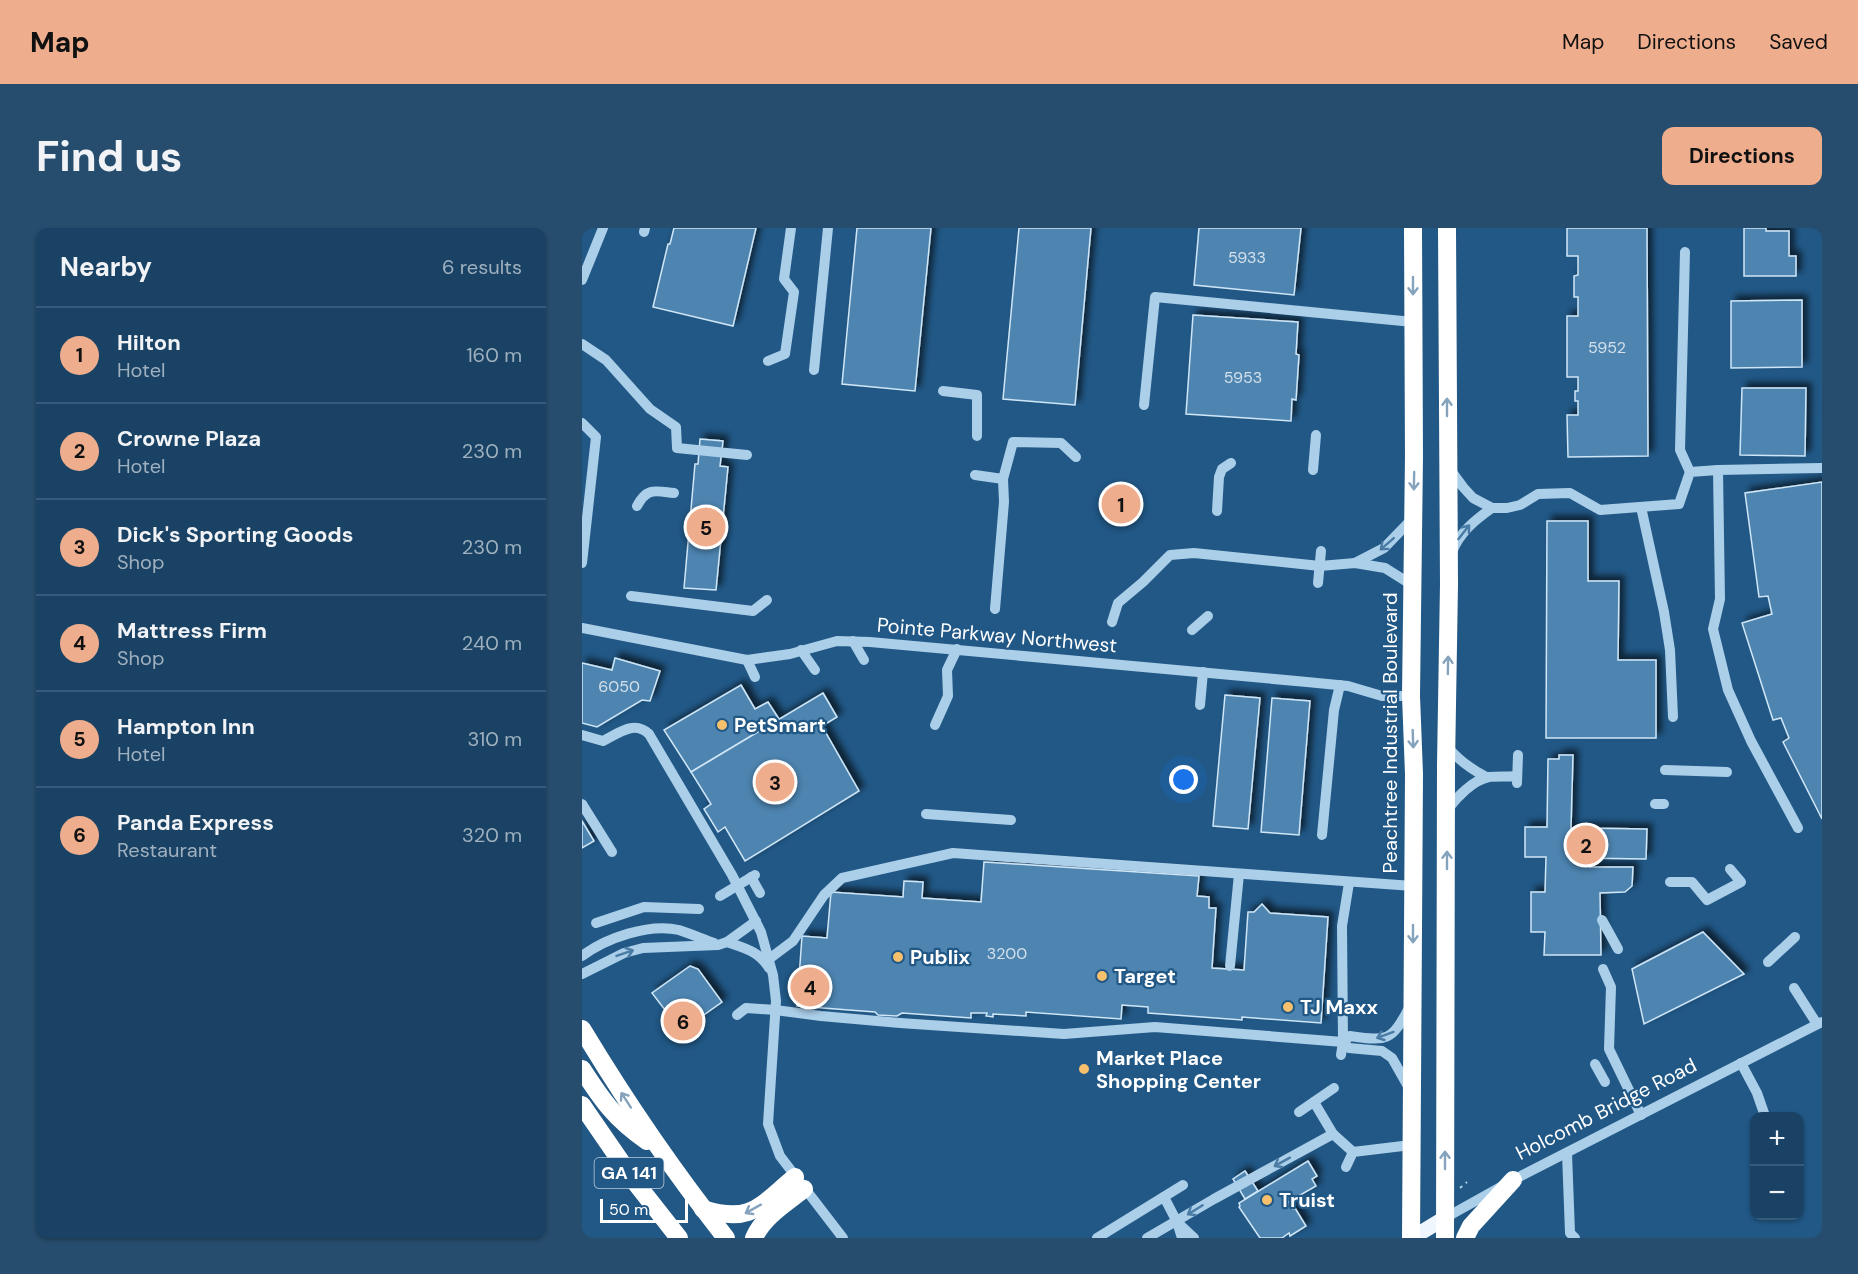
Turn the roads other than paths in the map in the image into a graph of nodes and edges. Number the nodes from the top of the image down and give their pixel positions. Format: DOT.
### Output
graph roads {
  1 [pos="603,228"];
  2 [pos="791,228"];
  3 [pos="828,228"];
  4 [pos="1413,228"];
  5 [pos="1447,228"];
  6 [pos="1685,252"];
  7 [pos="582,280"];
  8 [pos="1413,322"];
  9 [pos="582,344"];
  10 [pos="768,361"];
  11 [pos="814,370"];
  12 [pos="943,391"];
  13 [pos="1144,405"];
  14 [pos="582,423"];
  15 [pos="1316,435"];
  16 [pos="977,436"];
  17 [pos="747,455"];
  18 [pos="1076,457"];
  19 [pos="1231,463"];
  20 [pos="1448,465"];
  21 [pos="1822,468"];
  22 [pos="1313,470"];
  23 [pos="1718,470"];
  24 [pos="1690,472"];
  25 [pos="975,475"];
  26 [pos="1003,479"];
  27 [pos="674,493"];
  28 [pos="637,506"];
  29 [pos="1641,507"];
  30 [pos="1492,508"];
  31 [pos="1217,511"];
  32 [pos="1413,517"];
  33 [pos="1321,551"];
  34 [pos="582,563"];
  35 [pos="1355,563"];
  36 [pos="1448,564"];
  37 [pos="1320,566"];
  38 [pos="1318,583"];
  39 [pos="1412,585"];
  40 [pos="631,596"];
  41 [pos="767,600"];
  42 [pos="995,609"];
  43 [pos="1208,616"];
  44 [pos="1112,622"];
  45 [pos="582,628"];
  46 [pos="1192,630"];
  47 [pos="853,641"];
  48 [pos="957,649"];
  49 [pos="801,650"];
  50 [pos="747,660"];
  51 [pos="864,660"];
  52 [pos="815,670"];
  53 [pos="1203,672"];
  54 [pos="755,677"];
  55 [pos="1340,685"];
  56 [pos="1411,696"];
  57 [pos="1200,705"];
  58 [pos="1673,717"];
  59 [pos="935,724"];
  60 [pos="582,735"];
  61 [pos="1446,746"];
  62 [pos="1518,756"];
  63 [pos="1665,770"];
  64 [pos="1727,772"];
  65 [pos="1486,777"];
  66 [pos="582,804"];
  67 [pos="1446,812"];
  68 [pos="926,814"];
  69 [pos="1011,820"];
  70 [pos="1798,828"];
  71 [pos="1322,835"];
  72 [pos="612,852"];
  73 [pos="1730,869"];
  74 [pos="1239,874"];
  75 [pos="1670,882"];
  76 [pos="1349,883"];
  77 [pos="737,885"];
  78 [pos="1413,886"];
  79 [pos="760,893"];
  80 [pos="720,896"];
  81 [pos="699,909"];
  82 [pos="1602,920"];
  83 [pos="756,921"];
  84 [pos="596,923"];
  85 [pos="1795,937"];
  86 [pos="723,944"];
  87 [pos="1618,949"];
  88 [pos="582,956"];
  89 [pos="769,959"];
  90 [pos="1768,962"];
  91 [pos="1230,966"];
  92 [pos="1604,969"];
  93 [pos="582,974"];
  94 [pos="773,975"];
  95 [pos="1794,988"];
  96 [pos="1412,1001"];
  97 [pos="775,1010"];
  98 [pos="737,1015"];
  99 [pos="1820,1023"];
  100 [pos="582,1029"];
  101 [pos="1343,1042"];
  102 [pos="1341,1055"];
  103 [pos="1741,1063"];
  104 [pos="1595,1064"];
  105 [pos="582,1068"];
  106 [pos="1605,1082"];
  107 [pos="1334,1088"];
  108 [pos="1411,1094"];
  109 [pos="1314,1101"];
  110 [pos="582,1105"];
  111 [pos="1299,1112"];
  112 [pos="1764,1112"];
  113 [pos="1641,1115"];
  114 [pos="1333,1134"];
  115 [pos="1411,1145"];
  116 [pos="658,1148"];
  117 [pos="1353,1152"];
  118 [pos="1567,1153"];
  119 [pos="1346,1167"];
  120 [pos="1513,1180"];
  121 [pos="800,1183"];
  122 [pos="1183,1185"];
  123 [pos="1164,1197"];
  124 [pos="703,1209"];
  125 [pos="1445,1218"];
  126 [pos="1177,1222"];
  127 [pos="1570,1236"];
  128 [pos="679,1238"];
  129 [pos="726,1238"];
  130 [pos="754,1238"];
  131 [pos="843,1238"];
  132 [pos="1097,1238"];
  133 [pos="1147,1238"];
  134 [pos="1182,1238"];
  135 [pos="1194,1238"];
  136 [pos="1411,1238"];
  137 [pos="1445,1238"];
  138 [pos="1464,1238"];
  1 -- 7 [label="street"];
  2 -- 10 [label="street"];
  3 -- 11 [label="street"];
  4 -- 8 [label="highway, Peachtree Industrial Boulevard, one-way"];
  20 -- 5 [label="highway, one-way"];
  6 -- 24 [label="street"];
  8 -- 13 [label="street"];
  8 -- 32 [label="highway, Peachtree Industrial Boulevard, one-way"];
  9 -- 17 [label="street"];
  12 -- 16 [label="street"];
  14 -- 34 [label="street"];
  15 -- 22 [label="street"];
  18 -- 26 [label="street"];
  19 -- 31 [label="street"];
  20 -- 30 [label="street"];
  20 -- 36 [label="highway"];
  21 -- 23 [label="street"];
  23 -- 24 [label="street"];
  23 -- 70 [label="street"];
  24 -- 29 [label="street"];
  25 -- 26 [label="street"];
  26 -- 42 [label="street"];
  27 -- 28 [label="street"];
  29 -- 30 [label="street"];
  29 -- 58 [label="street"];
  36 -- 30 [label="street, one-way"];
  32 -- 35 [label="street, one-way"];
  32 -- 39 [label="highway, Peachtree Industrial Boulevard"];
  33 -- 37 [label="street"];
  35 -- 37 [label="street"];
  35 -- 39 [label="street"];
  61 -- 36 [label="highway, one-way"];
  37 -- 38 [label="street"];
  37 -- 44 [label="street"];
  39 -- 56 [label="highway, Peachtree Industrial Boulevard"];
  40 -- 41 [label="street"];
  43 -- 46 [label="street"];
  45 -- 50 [label="street, Pointe Parkway Northwest"];
  47 -- 48 [label="street, Pointe Parkway Northwest"];
  47 -- 49 [label="street, Pointe Parkway Northwest"];
  47 -- 51 [label="street"];
  48 -- 53 [label="street, Pointe Parkway Northwest"];
  48 -- 59 [label="street"];
  49 -- 50 [label="street, Pointe Parkway Northwest"];
  49 -- 52 [label="street"];
  50 -- 54 [label="street"];
  53 -- 55 [label="street, Pointe Parkway Northwest"];
  53 -- 57 [label="street"];
  55 -- 56 [label="street, Pointe Parkway Northwest"];
  55 -- 71 [label="street"];
  56 -- 78 [label="highway, Peachtree Industrial Boulevard, one-way"];
  60 -- 77 [label="street"];
  61 -- 65 [label="street"];
  61 -- 67 [label="highway"];
  62 -- 65 [label="street"];
  63 -- 64 [label="street"];
  65 -- 67 [label="street"];
  66 -- 72 [label="street"];
  125 -- 67 [label="highway, one-way"];
  68 -- 69 [label="street"];
  73 -- 75 [label="street"];
  74 -- 76 [label="street"];
  74 -- 89 [label="street"];
  74 -- 91 [label="street"];
  76 -- 78 [label="street"];
  76 -- 101 [label="street"];
  77 -- 79 [label="street"];
  77 -- 80 [label="street"];
  77 -- 83 [label="street"];
  78 -- 96 [label="highway, Peachtree Industrial Boulevard, one-way"];
  81 -- 84 [label="street"];
  82 -- 87 [label="street"];
  83 -- 86 [label="street"];
  83 -- 89 [label="street"];
  85 -- 90 [label="street"];
  86 -- 88 [label="street"];
  93 -- 86 [label="street, one-way"];
  86 -- 94 [label="street"];
  89 -- 94 [label="street"];
  92 -- 113 [label="street"];
  94 -- 97 [label="street"];
  95 -- 99 [label="street"];
  96 -- 101 [label="street, one-way"];
  96 -- 108 [label="highway, Peachtree Industrial Boulevard"];
  97 -- 98 [label="street"];
  97 -- 101 [label="street"];
  97 -- 121 [label="street"];
  99 -- 103 [label="street, Holcomb Bridge Road"];
  116 -- 100 [label="highway, GA 141, one-way"];
  101 -- 102 [label="street"];
  101 -- 108 [label="street"];
  103 -- 112 [label="street"];
  103 -- 113 [label="street, Holcomb Bridge Road"];
  104 -- 106 [label="street"];
  105 -- 116 [label="highway"];
  107 -- 109 [label="street"];
  108 -- 115 [label="highway, Peachtree Industrial Boulevard"];
  109 -- 111 [label="street"];
  109 -- 114 [label="street"];
  110 -- 128 [label="highway, GA 141"];
  113 -- 118 [label="street, Holcomb Bridge Road"];
  114 -- 117 [label="street"];
  114 -- 126 [label="street, one-way"];
  115 -- 117 [label="street"];
  115 -- 136 [label="highway, Peachtree Industrial Boulevard"];
  116 -- 124 [label="highway, GA 141"];
  117 -- 119 [label="street"];
  118 -- 120 [label="street, Holcomb Bridge Road"];
  118 -- 127 [label="street"];
  120 -- 125 [label="street, Holcomb Bridge Road"];
  120 -- 138 [label="highway"];
  121 -- 124 [label="highway, one-way"];
  121 -- 130 [label="highway"];
  121 -- 131 [label="street"];
  122 -- 123 [label="street"];
  123 -- 126 [label="street"];
  123 -- 132 [label="street"];
  124 -- 129 [label="highway, GA 141"];
  125 -- 136 [label="main road, Holcomb Bridge Road"];
  125 -- 137 [label="highway"];
  126 -- 133 [label="street"];
  126 -- 134 [label="street"];
  126 -- 135 [label="street"];
}
